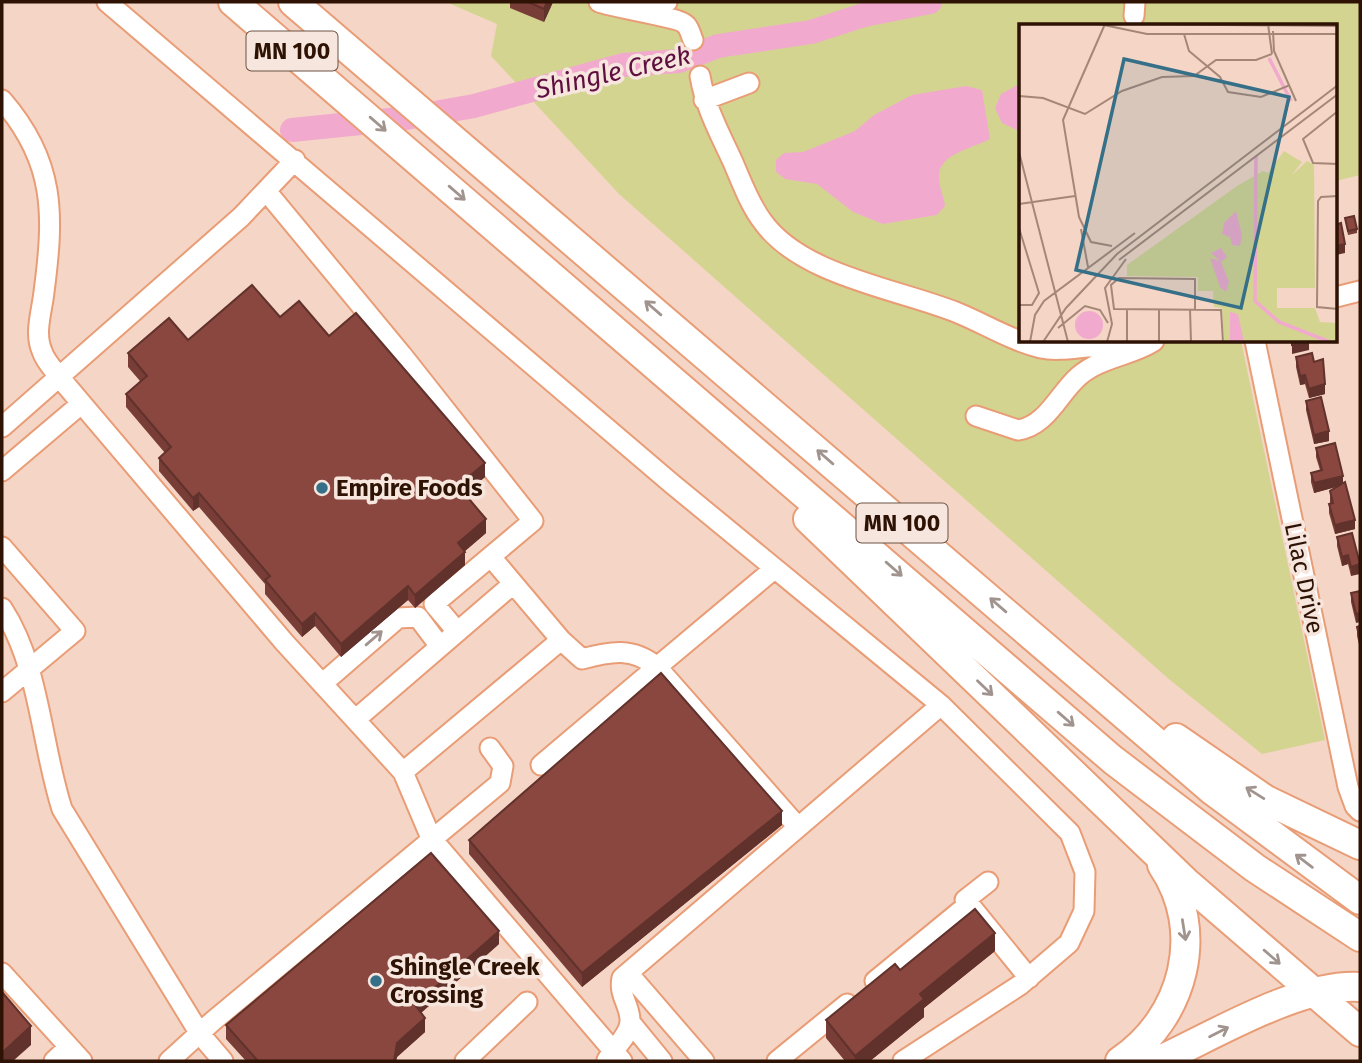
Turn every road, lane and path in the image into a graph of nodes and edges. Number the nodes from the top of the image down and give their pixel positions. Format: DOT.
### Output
graph roads {
  1 [pos="107,2"];
  2 [pos="233,2"];
  3 [pos="293,2"];
  4 [pos="599,2"];
  5 [pos="667,2"];
  6 [pos="629,11"];
  7 [pos="693,40"];
  8 [pos="700,76"];
  9 [pos="749,83"];
  10 [pos="2,100"];
  11 [pos="705,100"];
  12 [pos="295,160"];
  13 [pos="267,192"];
  14 [pos="1360,291"];
  15 [pos="1338,296"];
  16 [pos="583,300"];
  17 [pos="1019,340"];
  18 [pos="1026,343"];
  19 [pos="1150,343"];
  20 [pos="1255,343"];
  21 [pos="1130,352"];
  22 [pos="60,378"];
  23 [pos="81,404"];
  24 [pos="976,416"];
  25 [pos="2,427"];
  26 [pos="2,471"];
  27 [pos="2,547"];
  28 [pos="491,557"];
  29 [pos="774,569"];
  30 [pos="513,584"];
  31 [pos="2,608"];
  32 [pos="456,630"];
  33 [pos="1027,631"];
  34 [pos="561,640"];
  35 [pos="439,645"];
  36 [pos="657,667"];
  37 [pos="29,669"];
  38 [pos="323,683"];
  39 [pos="2,692"];
  40 [pos="941,705"];
  41 [pos="356,719"];
  42 [pos="490,748"];
  43 [pos="541,765"];
  44 [pos="403,772"];
  45 [pos="1360,811"];
  46 [pos="799,827"];
  47 [pos="431,838"];
  48 [pos="1360,845"];
  49 [pos="1149,846"];
  50 [pos="988,882"];
  51 [pos="1360,900"];
  52 [pos="969,905"];
  53 [pos="1360,937"];
  54 [pos="2,973"];
  55 [pos="628,973"];
  56 [pos="1029,978"];
  57 [pos="1360,987"];
  58 [pos="1313,994"];
  59 [pos="527,1002"];
  60 [pos="630,1021"];
  61 [pos="1360,1032"];
  62 [pos="200,1034"];
  63 [pos="75,1054"];
  64 [pos="475,1058"];
  65 [pos="614,1058"];
  66 [pos="906,1060"];
  67 [pos="54,1061"];
  68 [pos="169,1061"];
  69 [pos="223,1061"];
  70 [pos="662,1061"];
  71 [pos="704,1061"];
  72 [pos="777,1061"];
  73 [pos="1120,1061"];
  74 [pos="1158,1061"];
  1 -- 12 [label="street"];
  2 -- 16 [label="highway, MN 100, one-way"];
  33 -- 3 [label="highway, MN 100, one-way"];
  4 -- 6 [label="street"];
  5 -- 6 [label="street"];
  6 -- 7 [label="street"];
  8 -- 11 [label="street"];
  9 -- 11 [label="street"];
  10 -- 22 [label="street"];
  11 -- 17 [label="street"];
  12 -- 13 [label="street"];
  12 -- 29 [label="street"];
  13 -- 22 [label="street"];
  13 -- 28 [label="street"];
  14 -- 15 [label="street"];
  16 -- 49 [label="highway, one-way"];
  16 -- 53 [label="highway, MN 100, one-way"];
  18 -- 21 [label="street"];
  19 -- 21 [label="street"];
  20 -- 45 [label="street, Lilac Drive"];
  21 -- 24 [label="street"];
  22 -- 23 [label="street"];
  22 -- 25 [label="street"];
  23 -- 26 [label="street"];
  23 -- 38 [label="street"];
  27 -- 37 [label="street"];
  28 -- 30 [label="street"];
  28 -- 32 [label="street"];
  29 -- 36 [label="street"];
  29 -- 40 [label="street"];
  30 -- 32 [label="street"];
  30 -- 34 [label="street"];
  31 -- 37 [label="street"];
  32 -- 35 [label="street"];
  48 -- 33 [label="highway, one-way"];
  51 -- 33 [label="highway, MN 100, one-way"];
  34 -- 36 [label="street"];
  34 -- 44 [label="street"];
  38 -- 35 [label="street, one-way"];
  35 -- 41 [label="street"];
  36 -- 43 [label="street"];
  36 -- 46 [label="street"];
  37 -- 39 [label="street"];
  37 -- 62 [label="street"];
  38 -- 41 [label="street"];
  40 -- 46 [label="street"];
  40 -- 56 [label="street"];
  41 -- 44 [label="street"];
  42 -- 47 [label="street"];
  44 -- 47 [label="street"];
  46 -- 55 [label="street"];
  47 -- 62 [label="street"];
  47 -- 65 [label="street"];
  49 -- 58 [label="highway, one-way"];
  49 -- 73 [label="highway, one-way"];
  50 -- 52 [label="street"];
  52 -- 56 [label="street"];
  52 -- 72 [label="street"];
  54 -- 63 [label="street"];
  55 -- 60 [label="street"];
  55 -- 71 [label="street"];
  56 -- 66 [label="street"];
  57 -- 58 [label="highway"];
  58 -- 61 [label="highway"];
  74 -- 58 [label="highway, one-way"];
  59 -- 64 [label="street"];
  60 -- 65 [label="street"];
  60 -- 70 [label="street"];
  62 -- 68 [label="street"];
  62 -- 69 [label="street"];
  63 -- 67 [label="street"];
}
